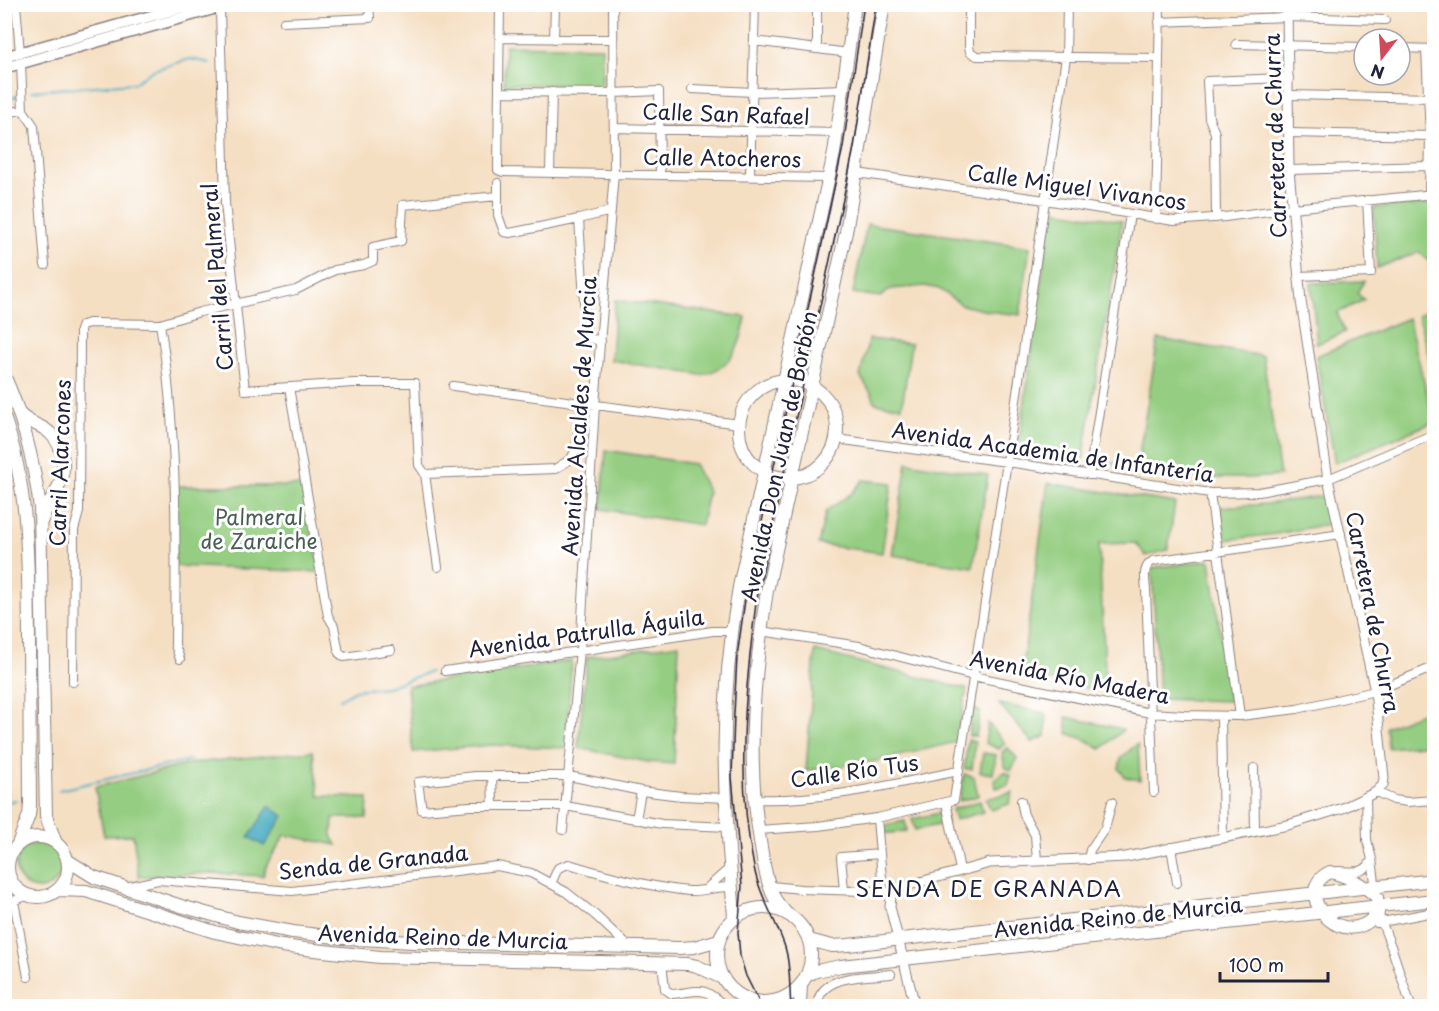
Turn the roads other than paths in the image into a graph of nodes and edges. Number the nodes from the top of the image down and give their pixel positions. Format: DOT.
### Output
graph roads {
  1 [pos="16,4"];
  2 [pos="194,4"];
  3 [pos="369,4"];
  4 [pos="500,4"];
  5 [pos="555,4"];
  6 [pos="613,4"];
  7 [pos="755,4"];
  8 [pos="817,4"];
  9 [pos="855,4"];
  10 [pos="884,4"];
  11 [pos="969,4"];
  12 [pos="1067,4"];
  13 [pos="1160,4"];
  14 [pos="1287,4"];
  15 [pos="226,6"];
  16 [pos="1288,17"];
  17 [pos="1385,20"];
  18 [pos="284,22"];
  19 [pos="1159,22"];
  20 [pos="500,38"];
  21 [pos="554,39"];
  22 [pos="613,39"];
  23 [pos="754,41"];
  24 [pos="1236,44"];
  25 [pos="1289,44"];
  26 [pos="1352,47"];
  27 [pos="817,48"];
  28 [pos="1412,48"];
  29 [pos="1430,49"];
  30 [pos="849,52"];
  31 [pos="4,57"];
  32 [pos="1066,57"];
  33 [pos="21,58"];
  34 [pos="1158,58"];
  35 [pos="4,68"];
  36 [pos="1289,78"];
  37 [pos="692,89"];
  38 [pos="844,89"];
  39 [pos="499,92"];
  40 [pos="552,92"];
  41 [pos="753,92"];
  42 [pos="614,93"];
  43 [pos="1290,95"];
  44 [pos="1431,98"];
  45 [pos="22,110"];
  46 [pos="4,113"];
  47 [pos="614,128"];
  48 [pos="660,129"];
  49 [pos="752,131"];
  50 [pos="1289,133"];
  51 [pos="837,134"];
  52 [pos="1430,135"];
  53 [pos="1429,166"];
  54 [pos="1290,170"];
  55 [pos="550,172"];
  56 [pos="614,173"];
  57 [pos="857,173"];
  58 [pos="660,174"];
  59 [pos="750,176"];
  60 [pos="829,178"];
  61 [pos="498,183"];
  62 [pos="1432,195"];
  63 [pos="498,196"];
  64 [pos="1045,200"];
  65 [pos="1367,200"];
  66 [pos="1292,208"];
  67 [pos="611,211"];
  68 [pos="1130,214"];
  69 [pos="1216,218"];
  70 [pos="579,219"];
  71 [pos="1156,219"];
  72 [pos="45,266"];
  73 [pos="1299,276"];
  74 [pos="235,304"];
  75 [pos="160,324"];
  76 [pos="601,341"];
  77 [pos="4,375"];
  78 [pos="783,381"];
  79 [pos="453,386"];
  80 [pos="289,387"];
  81 [pos="812,387"];
  82 [pos="582,403"];
  83 [pos="595,405"];
  84 [pos="4,417"];
  85 [pos="21,418"];
  86 [pos="739,424"];
  87 [pos="1434,434"];
  88 [pos="836,439"];
  89 [pos="12,443"];
  90 [pos="1007,462"];
  91 [pos="764,472"];
  92 [pos="425,474"];
  93 [pos="1089,475"];
  94 [pos="792,478"];
  95 [pos="1328,479"];
  96 [pos="1210,493"];
  97 [pos="42,524"];
  98 [pos="1341,534"];
  99 [pos="1219,551"];
  100 [pos="438,567"];
  101 [pos="731,631"];
  102 [pos="761,631"];
  103 [pos="391,650"];
  104 [pos="580,650"];
  105 [pos="180,659"];
  106 [pos="1434,667"];
  107 [pos="445,671"];
  108 [pos="973,676"];
  109 [pos="73,682"];
  110 [pos="1375,691"];
  111 [pos="1150,713"];
  112 [pos="1221,716"];
  113 [pos="1240,716"];
  114 [pos="1254,768"];
  115 [pos="959,771"];
  116 [pos="492,776"];
  117 [pos="569,776"];
  118 [pos="641,791"];
  119 [pos="1154,792"];
  120 [pos="1376,792"];
  121 [pos="1366,797"];
  122 [pos="726,798"];
  123 [pos="754,799"];
  124 [pos="1434,800"];
  125 [pos="1021,801"];
  126 [pos="946,802"];
  127 [pos="1112,802"];
  128 [pos="494,806"];
  129 [pos="566,806"];
  130 [pos="877,818"];
  131 [pos="636,820"];
  132 [pos="728,827"];
  133 [pos="563,830"];
  134 [pos="758,830"];
  135 [pos="1255,831"];
  136 [pos="1223,837"];
  137 [pos="56,843"];
  138 [pos="18,844"];
  139 [pos="1171,847"];
  140 [pos="880,854"];
  141 [pos="1372,859"];
  142 [pos="67,860"];
  143 [pos="1036,860"];
  144 [pos="1088,860"];
  145 [pos="731,867"];
  146 [pos="960,870"];
  147 [pos="1330,872"];
  148 [pos="11,880"];
  149 [pos="1434,880"];
  150 [pos="1177,883"];
  151 [pos="551,884"];
  152 [pos="771,886"];
  153 [pos="123,887"];
  154 [pos="731,887"];
  155 [pos="57,890"];
  156 [pos="844,890"];
  157 [pos="703,891"];
  158 [pos="888,891"];
  159 [pos="1316,893"];
  160 [pos="4,895"];
  161 [pos="28,895"];
  162 [pos="1434,900"];
  163 [pos="14,901"];
  164 [pos="1376,902"];
  165 [pos="4,905"];
  166 [pos="1434,912"];
  167 [pos="786,913"];
  168 [pos="1320,913"];
  169 [pos="734,918"];
  170 [pos="898,939"];
  171 [pos="719,940"];
  172 [pos="809,940"];
  173 [pos="628,947"];
  174 [pos="902,960"];
  175 [pos="662,963"];
  176 [pos="891,974"];
  177 [pos="28,977"];
  178 [pos="724,979"];
  179 [pos="803,980"];
  180 [pos="752,1003"];
  181 [pos="725,1006"];
  182 [pos="800,1006"];
  183 [pos="817,1006"];
  184 [pos="915,1006"];
  185 [pos="1411,1006"];
  1 -- 33 [label="street"];
  2 -- 33 [label="main road"];
  3 -- 18 [label="street"];
  4 -- 20 [label="street"];
  5 -- 21 [label="street"];
  6 -- 22 [label="street, Avenida Alcaldes de Murcia"];
  7 -- 23 [label="street"];
  8 -- 27 [label="street"];
  9 -- 30 [label="main road, Avenida Don Juan de Borbón"];
  10 -- 57 [label="main road, Avenida Don Juan de Borbón"];
  11 -- 32 [label="street"];
  12 -- 32 [label="street"];
  13 -- 19 [label="street"];
  14 -- 16 [label="street, Carretera de Churra"];
  15 -- 33 [label="main road"];
  15 -- 74 [label="street, Carril del Palmeral"];
  16 -- 17 [label="street"];
  16 -- 19 [label="street"];
  16 -- 25 [label="street, Carretera de Churra"];
  19 -- 34 [label="street"];
  20 -- 21 [label="street"];
  20 -- 39 [label="street"];
  21 -- 22 [label="street"];
  22 -- 42 [label="street, Avenida Alcaldes de Murcia"];
  23 -- 27 [label="street"];
  23 -- 41 [label="street"];
  24 -- 25 [label="street"];
  25 -- 26 [label="street"];
  25 -- 36 [label="street, Carretera de Churra"];
  27 -- 30 [label="street"];
  28 -- 29 [label="street"];
  29 -- 44 [label="street"];
  30 -- 38 [label="main road, Avenida Don Juan de Borbón"];
  31 -- 33 [label="main road"];
  32 -- 34 [label="street"];
  32 -- 64 [label="street"];
  33 -- 35 [label="main road"];
  33 -- 45 [label="street"];
  34 -- 71 [label="street"];
  36 -- 43 [label="street, Carretera de Churra"];
  36 -- 69 [label="street"];
  37 -- 41 [label="street"];
  38 -- 41 [label="street"];
  38 -- 51 [label="main road, Avenida Don Juan de Borbón"];
  39 -- 40 [label="street"];
  39 -- 55 [label="street, Calle Atocheros"];
  40 -- 42 [label="street"];
  40 -- 55 [label="street"];
  41 -- 49 [label="street"];
  42 -- 47 [label="street, Avenida Alcaldes de Murcia"];
  42 -- 48 [label="street"];
  43 -- 44 [label="street"];
  43 -- 50 [label="street, Carretera de Churra"];
  44 -- 52 [label="street"];
  45 -- 46 [label="street"];
  45 -- 72 [label="street"];
  47 -- 48 [label="street, Calle San Rafael"];
  47 -- 56 [label="street, Avenida Alcaldes de Murcia"];
  48 -- 49 [label="street, Calle San Rafael"];
  48 -- 58 [label="street"];
  49 -- 51 [label="street, Calle San Rafael"];
  49 -- 59 [label="street"];
  50 -- 52 [label="street"];
  50 -- 54 [label="street, Carretera de Churra"];
  51 -- 60 [label="main road, Avenida Don Juan de Borbón"];
  52 -- 53 [label="street"];
  53 -- 54 [label="street"];
  53 -- 62 [label="street"];
  54 -- 66 [label="street, Carretera de Churra"];
  55 -- 56 [label="street, Calle Atocheros"];
  56 -- 58 [label="street, Calle Atocheros"];
  56 -- 67 [label="street, Avenida Alcaldes de Murcia"];
  57 -- 64 [label="street, Calle Miguel Vivancos"];
  57 -- 81 [label="main road, Avenida Don Juan de Borbón"];
  58 -- 59 [label="street, Calle Atocheros"];
  59 -- 60 [label="street, Calle Atocheros"];
  60 -- 78 [label="main road, Avenida Don Juan de Borbón"];
  61 -- 63 [label="street"];
  62 -- 65 [label="street, Calle Miguel Vivancos"];
  63 -- 70 [label="street"];
  63 -- 74 [label="street, Carril Alarcones"];
  64 -- 68 [label="street, Calle Miguel Vivancos"];
  64 -- 90 [label="street"];
  65 -- 66 [label="street, Calle Miguel Vivancos"];
  65 -- 73 [label="street"];
  66 -- 69 [label="street, Calle Miguel Vivancos"];
  66 -- 73 [label="street, Carretera de Churra"];
  67 -- 70 [label="street"];
  67 -- 76 [label="street, Avenida Alcaldes de Murcia"];
  68 -- 71 [label="street, Calle Miguel Vivancos"];
  68 -- 93 [label="street"];
  69 -- 71 [label="street, Calle Miguel Vivancos"];
  70 -- 76 [label="street"];
  73 -- 95 [label="street, Carretera de Churra"];
  74 -- 75 [label="street, Carril Alarcones"];
  74 -- 80 [label="street, Carril del Palmeral"];
  75 -- 105 [label="street"];
  75 -- 109 [label="street, Carril Alarcones"];
  76 -- 83 [label="street, Avenida Alcaldes de Murcia"];
  77 -- 85 [label="main road"];
  78 -- 81 [label="main road"];
  78 -- 86 [label="main road"];
  78 -- 91 [label="main road, Avenida Don Juan de Borbón"];
  79 -- 82 [label="street"];
  80 -- 92 [label="street"];
  80 -- 103 [label="street"];
  81 -- 88 [label="main road"];
  81 -- 94 [label="main road, Avenida Don Juan de Borbón"];
  82 -- 83 [label="street"];
  82 -- 92 [label="street"];
  83 -- 86 [label="street"];
  83 -- 104 [label="street, Avenida Alcaldes de Murcia"];
  84 -- 89 [label="main road"];
  85 -- 89 [label="main road"];
  85 -- 97 [label="main road"];
  85 -- 97 [label="main road"];
  86 -- 91 [label="main road"];
  87 -- 95 [label="street, Avenida Academia de Infantería"];
  88 -- 90 [label="street, Avenida Academia de Infantería"];
  88 -- 94 [label="main road"];
  89 -- 138 [label="main road"];
  90 -- 93 [label="street, Avenida Academia de Infantería"];
  90 -- 108 [label="street"];
  91 -- 94 [label="main road"];
  91 -- 101 [label="main road, Avenida Don Juan de Borbón"];
  92 -- 100 [label="street"];
  93 -- 96 [label="street, Avenida Academia de Infantería"];
  94 -- 102 [label="main road, Avenida Don Juan de Borbón"];
  95 -- 96 [label="street, Avenida Academia de Infantería"];
  95 -- 98 [label="street, Carretera de Churra"];
  96 -- 99 [label="street"];
  97 -- 137 [label="main road"];
  98 -- 99 [label="street"];
  98 -- 110 [label="street, Carretera de Churra"];
  99 -- 111 [label="street"];
  99 -- 113 [label="street"];
  101 -- 104 [label="street, Avenida Patrulla Águila"];
  101 -- 122 [label="main road, Avenida Don Juan de Borbón"];
  102 -- 108 [label="street, Avenida Río Madera"];
  102 -- 123 [label="main road, Avenida Don Juan de Borbón"];
  104 -- 107 [label="street, Avenida Patrulla Águila"];
  104 -- 117 [label="street, Avenida Alcaldes de Murcia"];
  106 -- 110 [label="street, Avenida Río Madera"];
  108 -- 111 [label="street, Avenida Río Madera"];
  108 -- 115 [label="street"];
  110 -- 113 [label="street, Avenida Río Madera"];
  110 -- 120 [label="street, Carretera de Churra"];
  111 -- 112 [label="street, Avenida Río Madera"];
  111 -- 119 [label="street"];
  112 -- 113 [label="street, Avenida Río Madera"];
  112 -- 136 [label="street"];
  114 -- 135 [label="street"];
  115 -- 123 [label="street, Calle Río Tus"];
  115 -- 126 [label="street"];
  116 -- 117 [label="street"];
  116 -- 128 [label="street"];
  116 -- 128 [label="street"];
  117 -- 118 [label="street"];
  117 -- 129 [label="street, Avenida Alcaldes de Murcia"];
  118 -- 122 [label="street"];
  118 -- 131 [label="street"];
  120 -- 121 [label="street"];
  120 -- 124 [label="street"];
  121 -- 135 [label="street"];
  121 -- 141 [label="street"];
  122 -- 132 [label="main road, Avenida Don Juan de Borbón"];
  123 -- 134 [label="main road, Avenida Don Juan de Borbón"];
  125 -- 143 [label="street"];
  126 -- 130 [label="street"];
  126 -- 146 [label="street"];
  127 -- 144 [label="street"];
  128 -- 129 [label="street"];
  129 -- 131 [label="street"];
  129 -- 133 [label="street, Avenida Alcaldes de Murcia"];
  130 -- 134 [label="street"];
  130 -- 140 [label="street"];
  131 -- 132 [label="street"];
  132 -- 145 [label="main road, Avenida Don Juan de Borbón"];
  134 -- 152 [label="main road, Avenida Don Juan de Borbón"];
  135 -- 136 [label="street"];
  136 -- 139 [label="street"];
  137 -- 138 [label="main road"];
  137 -- 142 [label="main road"];
  138 -- 148 [label="main road"];
  139 -- 144 [label="street"];
  139 -- 150 [label="street"];
  140 -- 156 [label="street"];
  140 -- 158 [label="street"];
  141 -- 147 [label="street"];
  141 -- 164 [label="street"];
  142 -- 153 [label="main road, Avenida Reino de Murcia"];
  142 -- 155 [label="main road"];
  143 -- 144 [label="street"];
  143 -- 146 [label="street"];
  145 -- 154 [label="main road, Avenida Don Juan de Borbón"];
  145 -- 157 [label="street"];
  146 -- 158 [label="street"];
  147 -- 159 [label="main road"];
  147 -- 164 [label="main road"];
  148 -- 160 [label="street"];
  148 -- 161 [label="main road"];
  149 -- 164 [label="main road, Avenida Reino de Murcia"];
  151 -- 153 [label="street, Senda de Granada"];
  151 -- 157 [label="street"];
  151 -- 173 [label="street, Senda de Granada"];
  152 -- 156 [label="street"];
  152 -- 167 [label="main road, Avenida Don Juan de Borbón"];
  153 -- 173 [label="main road, Avenida Reino de Murcia"];
  154 -- 157 [label="street"];
  154 -- 169 [label="main road, Avenida Don Juan de Borbón"];
  155 -- 161 [label="main road"];
  155 -- 175 [label="main road, Avenida Reino de Murcia"];
  156 -- 158 [label="street"];
  158 -- 170 [label="street"];
  159 -- 164 [label="main road, Avenida Reino de Murcia"];
  159 -- 168 [label="main road"];
  159 -- 170 [label="main road, Avenida Reino de Murcia"];
  161 -- 163 [label="street"];
  162 -- 164 [label="main road, Avenida Reino de Murcia"];
  163 -- 165 [label="street"];
  163 -- 177 [label="street"];
  164 -- 166 [label="street"];
  164 -- 168 [label="main road, Avenida Reino de Murcia"];
  164 -- 168 [label="main road"];
  164 -- 185 [label="street"];
  167 -- 169 [label="main road"];
  167 -- 172 [label="main road"];
  168 -- 174 [label="main road, Avenida Reino de Murcia"];
  169 -- 171 [label="main road"];
  170 -- 172 [label="main road, Avenida Reino de Murcia"];
  170 -- 174 [label="street"];
  171 -- 173 [label="main road, Avenida Reino de Murcia"];
  171 -- 178 [label="main road"];
  172 -- 179 [label="main road"];
  174 -- 179 [label="main road, Avenida Reino de Murcia"];
  174 -- 184 [label="street"];
  175 -- 178 [label="main road, Avenida Reino de Murcia"];
  175 -- 181 [label="street"];
  176 -- 183 [label="street"];
  178 -- 180 [label="main road"];
  179 -- 180 [label="main road"];
  179 -- 182 [label="main road"];
}
